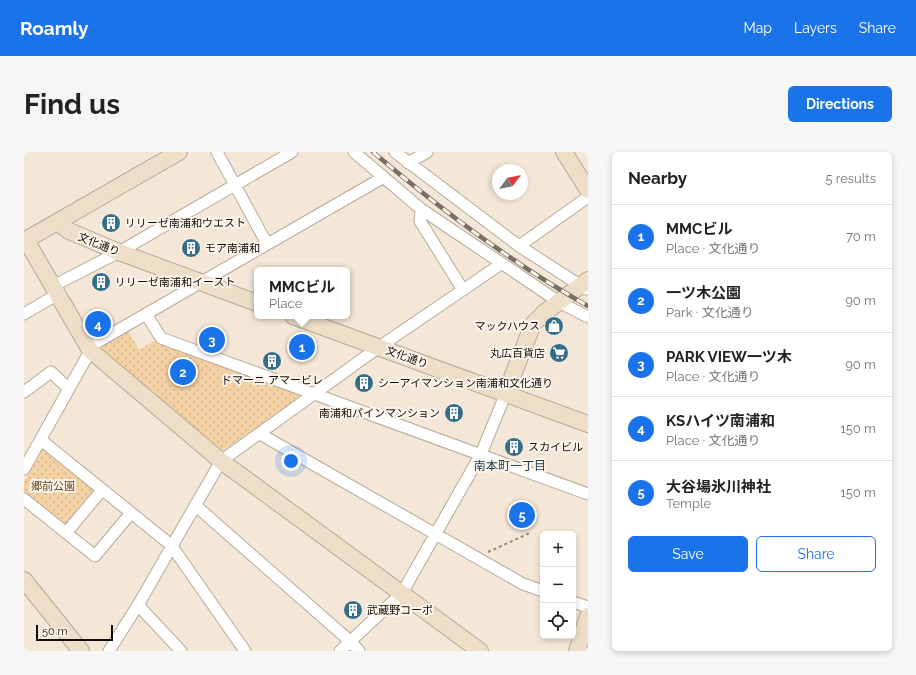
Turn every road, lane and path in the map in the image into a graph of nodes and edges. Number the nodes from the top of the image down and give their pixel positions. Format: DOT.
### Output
graph roads {
  1 [pos="179,152"];
  2 [pos="217,152"];
  3 [pos="292,152"];
  4 [pos="354,152"];
  5 [pos="395,152"];
  6 [pos="427,152"];
  7 [pos="564,152"];
  8 [pos="408,163"];
  9 [pos="384,177"];
  10 [pos="235,185"];
  11 [pos="588,190"];
  12 [pos="588,197"];
  13 [pos="421,209"];
  14 [pos="57,222"];
  15 [pos="25,239"];
  16 [pos="267,244"];
  17 [pos="519,246"];
  18 [pos="119,252"];
  19 [pos="501,264"];
  20 [pos="199,282"];
  21 [pos="586,285"];
  22 [pos="56,290"];
  23 [pos="463,290"];
  24 [pos="254,302"];
  25 [pos="559,302"];
  26 [pos="24,314"];
  27 [pos="146,314"];
  28 [pos="588,317"];
  29 [pos="301,319"];
  30 [pos="379,347"];
  31 [pos="90,350"];
  32 [pos="69,389"];
  33 [pos="24,392"];
  34 [pos="506,393"];
  35 [pos="314,395"];
  36 [pos="588,424"];
  37 [pos="260,434"];
  38 [pos="41,440"];
  39 [pos="481,454"];
  40 [pos="221,461"];
  41 [pos="24,469"];
  42 [pos="102,490"];
  43 [pos="588,494"];
  44 [pos="24,499"];
  45 [pos="195,505"];
  46 [pos="130,512"];
  47 [pos="66,533"];
  48 [pos="530,533"];
  49 [pos="435,534"];
  50 [pos="171,545"];
  51 [pos="476,558"];
  52 [pos="24,580"];
  53 [pos="540,590"];
  54 [pos="402,593"];
  55 [pos="576,603"];
  56 [pos="138,605"];
  57 [pos="588,607"];
  58 [pos="588,616"];
  59 [pos="351,642"];
  60 [pos="81,651"];
  61 [pos="109,651"];
  62 [pos="181,651"];
  63 [pos="245,651"];
  64 [pos="340,651"];
  65 [pos="359,651"];
  66 [pos="480,651"];
  67 [pos="577,651"];
  1 -- 14 [label="street"];
  2 -- 10 [label="street"];
  3 -- 10 [label="street"];
  4 -- 9 [label="street"];
  5 -- 8 [label="street"];
  6 -- 8 [label="street"];
  7 -- 11 [label="street"];
  8 -- 17 [label="street"];
  9 -- 13 [label="street"];
  9 -- 16 [label="street"];
  10 -- 16 [label="street"];
  10 -- 18 [label="street"];
  12 -- 17 [label="street"];
  13 -- 19 [label="street"];
  13 -- 23 [label="street"];
  14 -- 15 [label="street"];
  14 -- 18 [label="street, 文化通り"];
  15 -- 22 [label="street"];
  16 -- 20 [label="street"];
  17 -- 21 [label="street"];
  18 -- 20 [label="street, 文化通り"];
  18 -- 22 [label="street"];
  19 -- 23 [label="street"];
  19 -- 25 [label="street"];
  20 -- 24 [label="street, 文化通り"];
  20 -- 27 [label="street"];
  21 -- 25 [label="street"];
  22 -- 26 [label="street"];
  22 -- 31 [label="street"];
  23 -- 30 [label="street"];
  25 -- 28 [label="street"];
  25 -- 34 [label="street"];
  27 -- 31 [label="street"];
  27 -- 35 [label="street"];
  29 -- 30 [label="street, 文化通り"];
  30 -- 34 [label="street, 文化通り"];
  30 -- 35 [label="street"];
  31 -- 32 [label="street"];
  31 -- 40 [label="street"];
  32 -- 33 [label="street"];
  32 -- 38 [label="street"];
  34 -- 36 [label="street, 文化通り"];
  34 -- 39 [label="street"];
  35 -- 37 [label="street"];
  35 -- 39 [label="street"];
  37 -- 40 [label="street"];
  37 -- 49 [label="street"];
  38 -- 41 [label="street"];
  38 -- 42 [label="street"];
  39 -- 43 [label="street"];
  39 -- 49 [label="street"];
  40 -- 45 [label="street"];
  40 -- 54 [label="street"];
  42 -- 46 [label="street"];
  42 -- 47 [label="street"];
  44 -- 47 [label="street"];
  45 -- 50 [label="street"];
  45 -- 59 [label="street"];
  46 -- 47 [label="street"];
  46 -- 50 [label="street"];
  48 -- 51 [label="path"];
  49 -- 51 [label="street"];
  49 -- 54 [label="street"];
  50 -- 56 [label="street"];
  50 -- 63 [label="street"];
  51 -- 53 [label="street"];
  52 -- 60 [label="street"];
  54 -- 59 [label="street"];
  54 -- 66 [label="street"];
  55 -- 57 [label="street"];
  56 -- 61 [label="street"];
  56 -- 62 [label="street"];
  58 -- 67 [label="street"];
  59 -- 64 [label="street"];
  59 -- 65 [label="street"];
}
